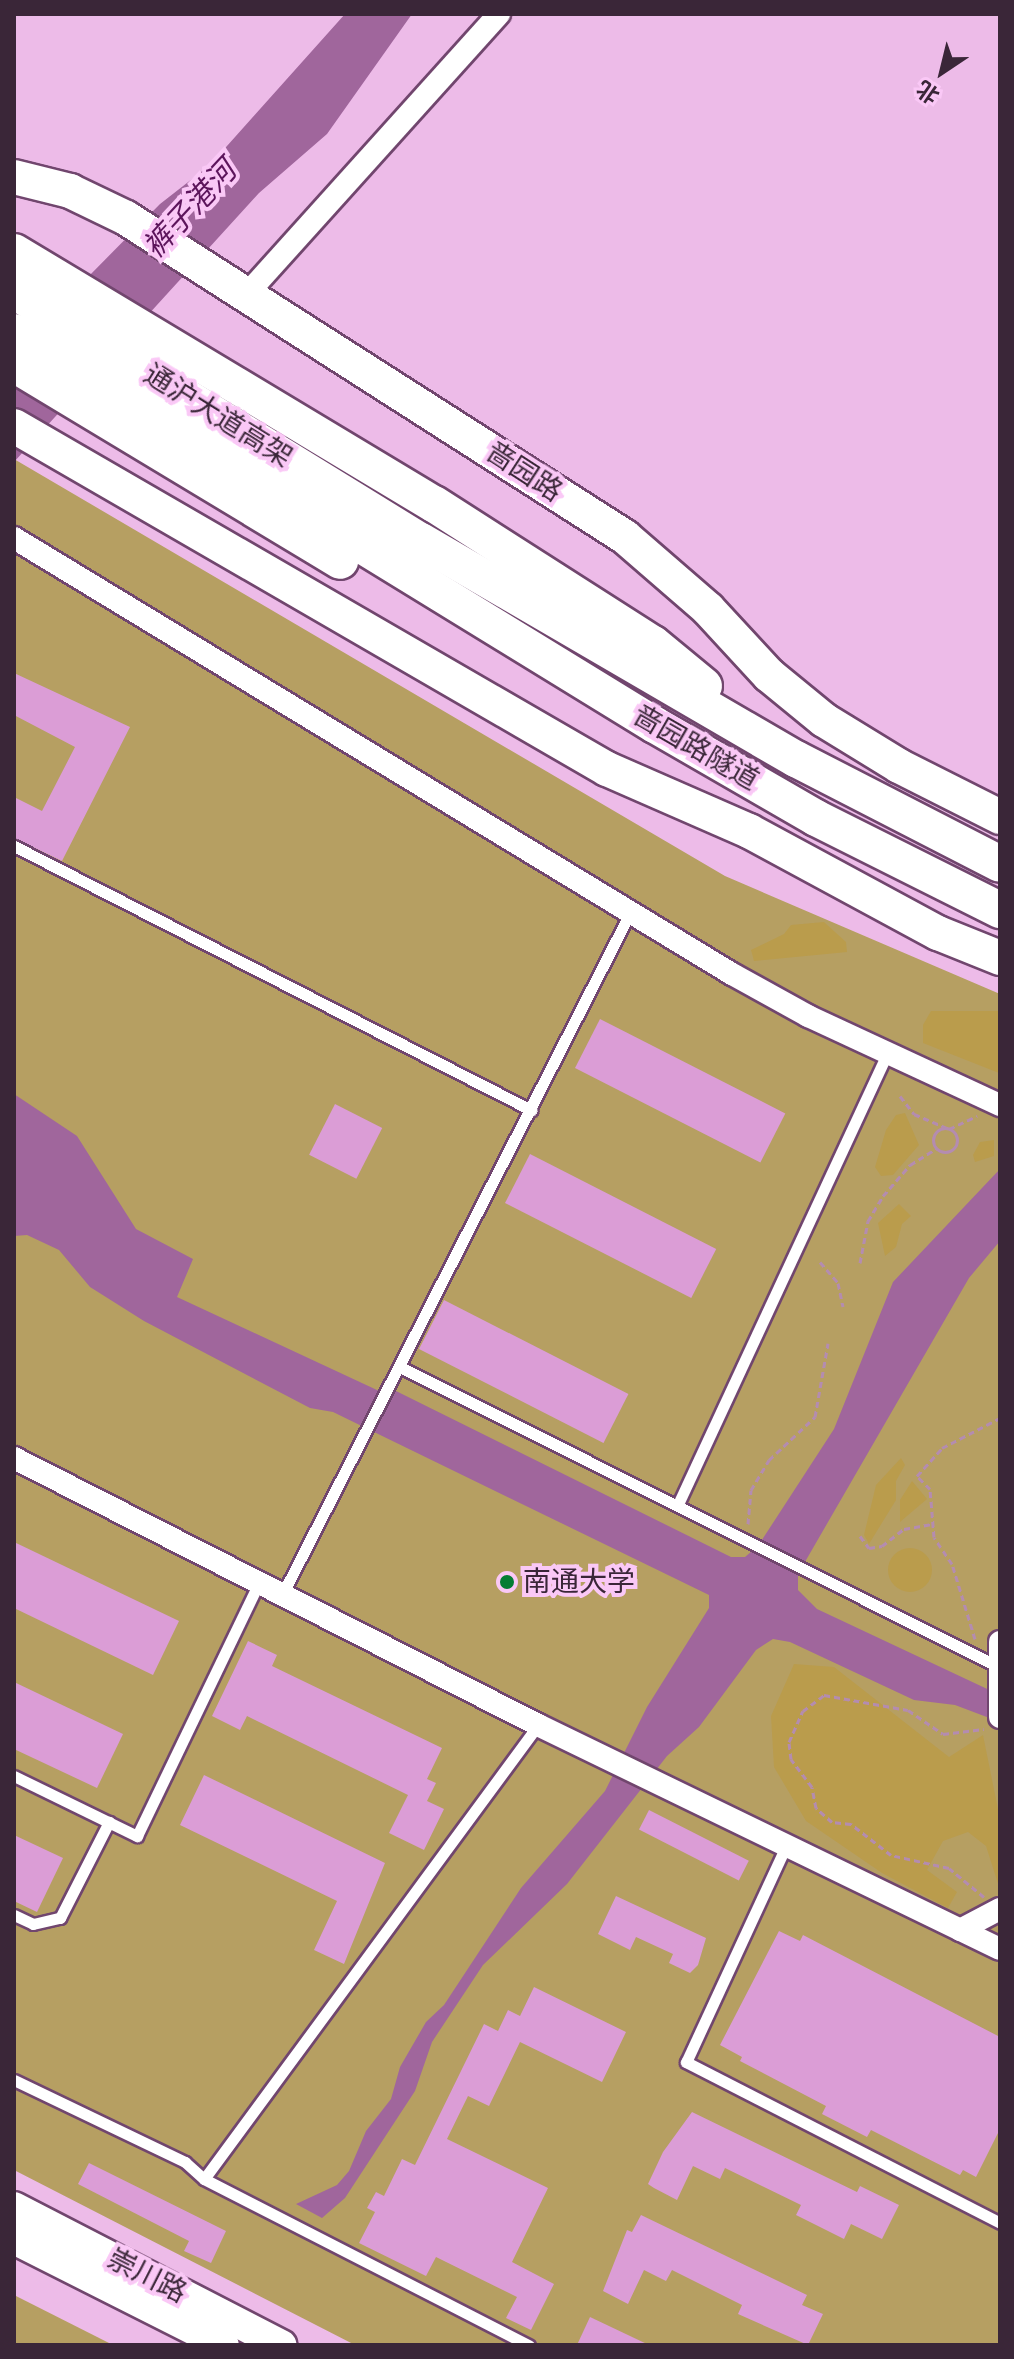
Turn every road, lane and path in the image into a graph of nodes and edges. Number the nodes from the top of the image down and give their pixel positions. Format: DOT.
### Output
graph roads {
  1 [pos="499,14"];
  2 [pos="14,177"];
  3 [pos="14,252"];
  4 [pos="246,295"];
  5 [pos="25,298"];
  6 [pos="14,332"];
  7 [pos="133,344"];
  8 [pos="14,364"];
  9 [pos="90,395"];
  10 [pos="28,434"];
  11 [pos="14,538"];
  12 [pos="411,555"];
  13 [pos="796,759"];
  14 [pos="1000,817"];
  15 [pos="816,818"];
  16 [pos="14,846"];
  17 [pos="1000,864"];
  18 [pos="1000,910"];
  19 [pos="629,915"];
  20 [pos="1000,958"];
  21 [pos="888,1052"];
  22 [pos="900,1096"];
  23 [pos="993,1102"];
  24 [pos="531,1110"];
  25 [pos="949,1129"];
  26 [pos="937,1148"];
  27 [pos="820,1262"];
  28 [pos="860,1263"];
  29 [pos="843,1306"];
  30 [pos="828,1343"];
  31 [pos="400,1367"];
  32 [pos="1000,1418"];
  33 [pos="14,1458"];
  34 [pos="679,1502"];
  35 [pos="931,1524"];
  36 [pos="860,1536"];
  37 [pos="751,1540"];
  38 [pos="259,1583"];
  39 [pos="282,1595"];
  40 [pos="1000,1642"];
  41 [pos="975,1655"];
  42 [pos="998,1672"];
  43 [pos="994,1723"];
  44 [pos="538,1725"];
  45 [pos="14,1776"];
  46 [pos="109,1822"];
  47 [pos="786,1846"];
  48 [pos="997,1910"];
  49 [pos="14,1915"];
  50 [pos="960,1930"];
  51 [pos="1000,1949"];
  52 [pos="14,2080"];
  53 [pos="204,2179"];
  54 [pos="14,2207"];
  55 [pos="1000,2223"];
  56 [pos="14,2239"];
  57 [pos="224,2345"];
  58 [pos="281,2345"];
  59 [pos="529,2345"];
  1 -- 4 [label="street"];
  2 -- 4 [label="main road, 啬园路"];
  3 -- 7 [label="highway"];
  4 -- 14 [label="main road, 啬园路"];
  5 -- 7 [label="highway, 通沪大道高架"];
  6 -- 9 [label="highway, 通沪大道高架"];
  7 -- 12 [label="highway, 通沪大道高架"];
  7 -- 13 [label="highway"];
  8 -- 9 [label="highway"];
  9 -- 12 [label="highway, 通沪大道高架"];
  9 -- 15 [label="highway"];
  10 -- 20 [label="main road"];
  11 -- 19 [label="street"];
  12 -- 13 [label="highway, 啬园路隧道"];
  12 -- 15 [label="highway, 啬园路隧道"];
  13 -- 17 [label="highway, 啬园路隧道"];
  15 -- 18 [label="highway, 啬园路隧道"];
  16 -- 24 [label="lane"];
  19 -- 21 [label="street"];
  19 -- 24 [label="lane"];
  21 -- 23 [label="street"];
  21 -- 34 [label="lane"];
  22 -- 25 [label="path"];
  23 -- 25 [label="path"];
  24 -- 31 [label="lane"];
  25 -- 26 [label="path"];
  25 -- 26 [label="path"];
  26 -- 28 [label="path"];
  27 -- 29 [label="path"];
  30 -- 37 [label="path"];
  31 -- 34 [label="lane"];
  31 -- 39 [label="lane"];
  32 -- 35 [label="path"];
  33 -- 38 [label="street"];
  34 -- 37 [label="lane"];
  35 -- 36 [label="path"];
  35 -- 41 [label="path"];
  37 -- 41 [label="lane"];
  38 -- 39 [label="street"];
  38 -- 46 [label="lane"];
  39 -- 44 [label="street"];
  40 -- 42 [label="street"];
  41 -- 42 [label="lane"];
  42 -- 43 [label="street"];
  43 -- 48 [label="path"];
  44 -- 47 [label="street"];
  44 -- 53 [label="lane"];
  45 -- 46 [label="lane"];
  46 -- 49 [label="lane"];
  47 -- 50 [label="street"];
  47 -- 55 [label="lane"];
  48 -- 50 [label="street"];
  50 -- 51 [label="street"];
  52 -- 53 [label="lane"];
  53 -- 59 [label="lane"];
  54 -- 58 [label="main road, 崇川路"];
  56 -- 57 [label="main road, 崇川路"];
}
